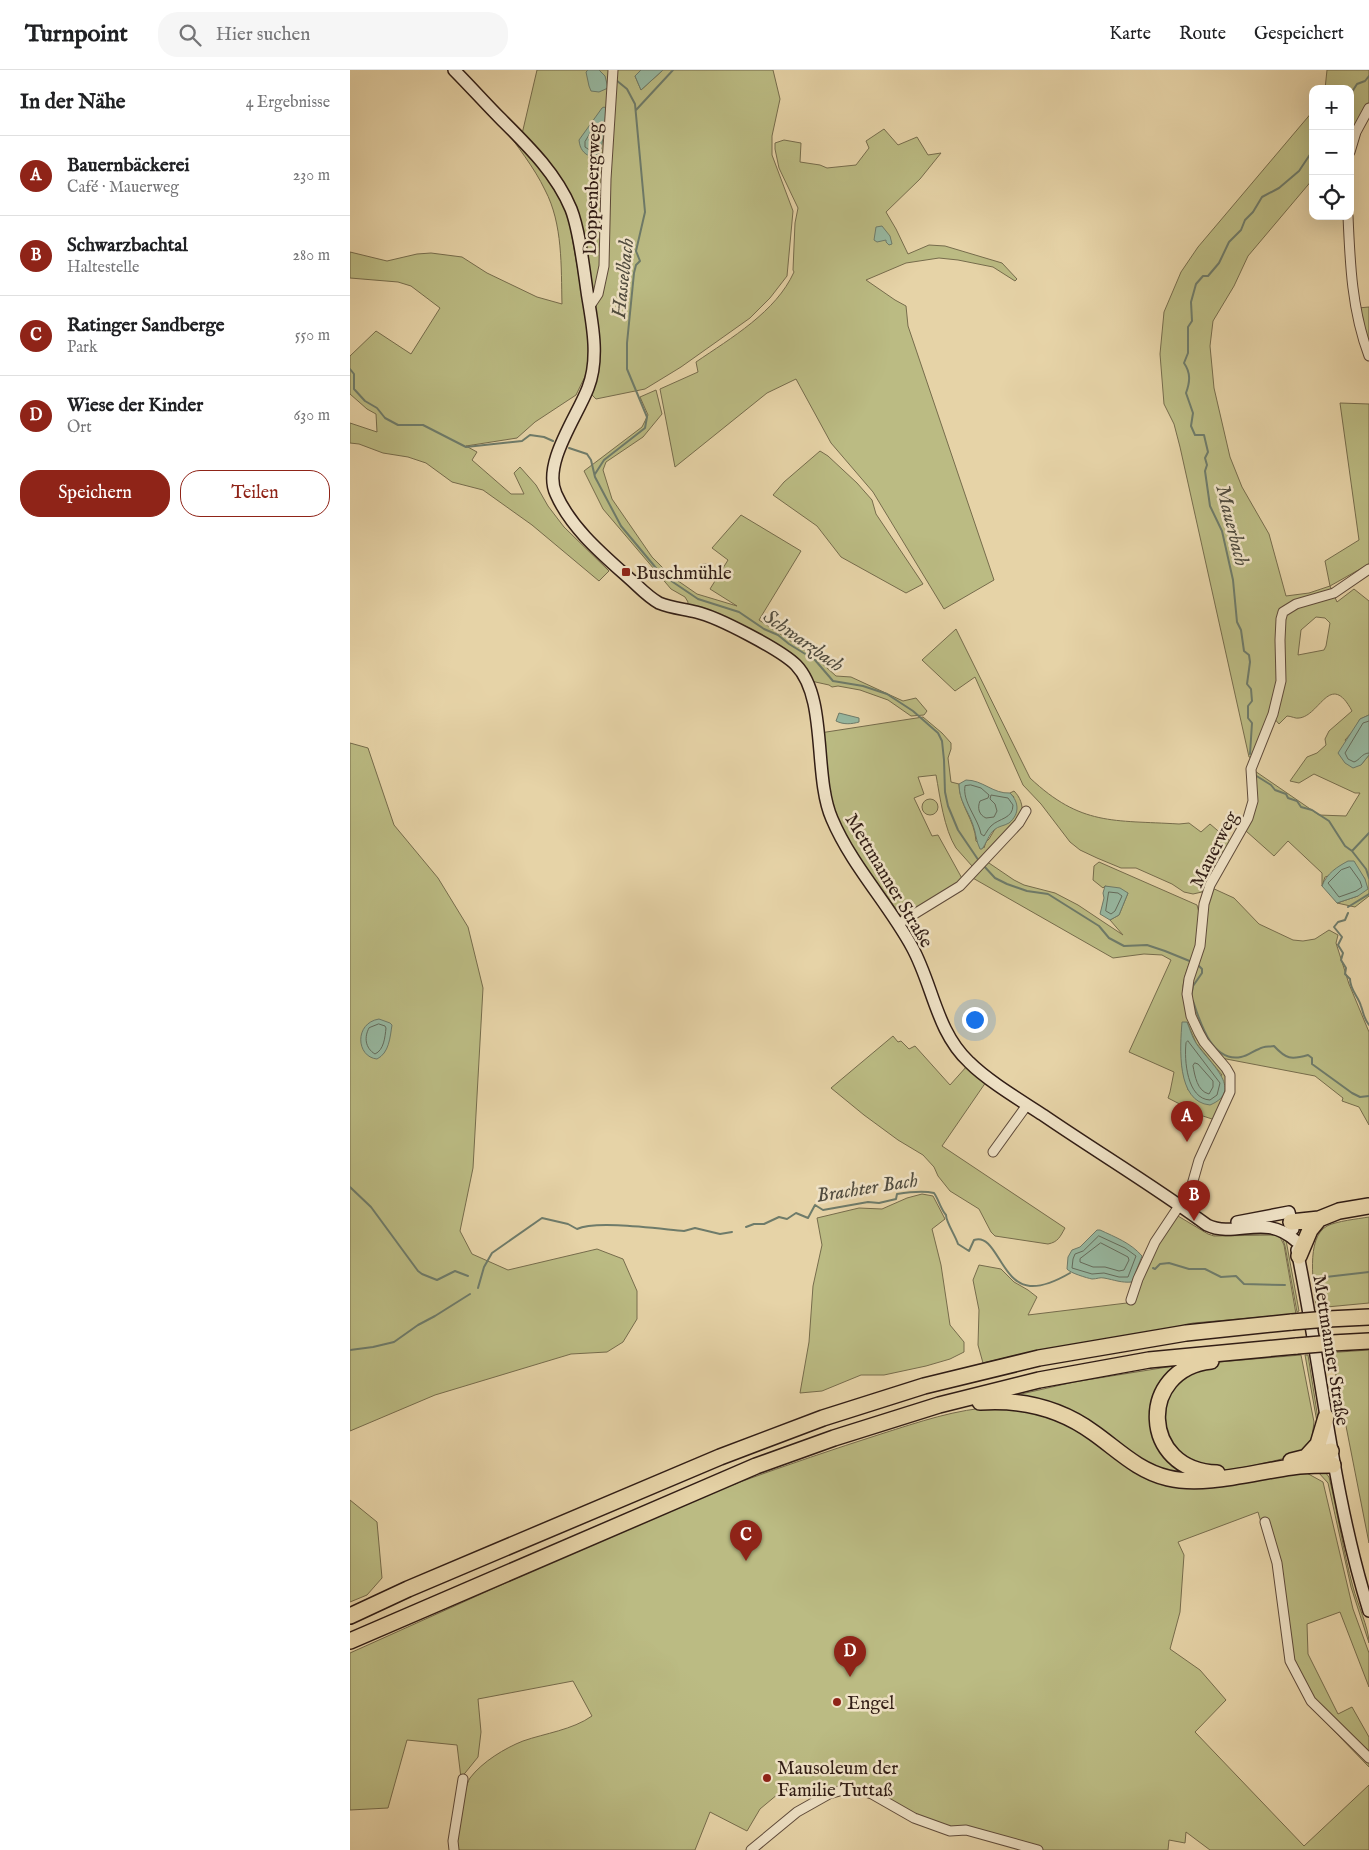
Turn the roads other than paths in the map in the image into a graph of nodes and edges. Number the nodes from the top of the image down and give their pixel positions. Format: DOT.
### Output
graph roads {
  1 [pos="454,70"];
  2 [pos="613,73"];
  3 [pos="1369,108"];
  4 [pos="1354,139"];
  5 [pos="1348,220"];
  6 [pos="590,306"];
  7 [pos="1369,356"];
  8 [pos="1369,570"];
  9 [pos="1026,811"];
  10 [pos="898,924"];
  11 [pos="1027,1105"];
  12 [pos="993,1152"];
  13 [pos="1369,1206"];
  14 [pos="1180,1207"];
  15 [pos="1339,1211"];
  16 [pos="1290,1217"];
  17 [pos="1319,1219"];
  18 [pos="1199,1220"];
  19 [pos="1245,1227"];
  20 [pos="1297,1249"];
  21 [pos="1131,1300"];
  22 [pos="1369,1318"];
  23 [pos="1369,1341"];
  24 [pos="1270,1347"];
  25 [pos="939,1405"];
  26 [pos="1326,1417"];
  27 [pos="1307,1456"];
  28 [pos="1332,1458"];
  29 [pos="1265,1522"];
  30 [pos="1369,1611"];
  31 [pos="350,1616"];
  32 [pos="350,1641"];
  33 [pos="1369,1758"];
  34 [pos="462,1780"];
  35 [pos="454,1850"];
  36 [pos="751,1850"];
  37 [pos="1038,1850"];
  1 -- 6 [label="main road, Mettmanner Straße"];
  2 -- 6 [label="street, Doppenbergweg"];
  3 -- 4 [label="street"];
  5 -- 7 [label="street"];
  6 -- 10 [label="main road, Mettmanner Straße"];
  8 -- 14 [label="street, Mauerweg"];
  9 -- 10 [label="street"];
  10 -- 11 [label="main road, Mettmanner Straße"];
  11 -- 12 [label="street"];
  11 -- 14 [label="main road, Mettmanner Straße"];
  13 -- 15 [label="highway"];
  14 -- 18 [label="main road, Mettmanner Straße"];
  14 -- 21 [label="street"];
  15 -- 16 [label="highway"];
  15 -- 17 [label="highway"];
  16 -- 17 [label="highway"];
  16 -- 18 [label="main road, Mettmanner Straße"];
  16 -- 19 [label="main road"];
  16 -- 20 [label="main road, Mettmanner Straße"];
  17 -- 20 [label="highway"];
  18 -- 19 [label="main road, Mettmanner Straße"];
  19 -- 20 [label="main road, Mettmanner Straße"];
  20 -- 26 [label="main road, Mettmanner Straße"];
  22 -- 31 [label="highway, bridge"];
  23 -- 24 [label="highway, bridge"];
  24 -- 25 [label="highway"];
  24 -- 27 [label="highway"];
  25 -- 28 [label="highway"];
  25 -- 32 [label="highway"];
  26 -- 27 [label="highway"];
  26 -- 28 [label="main road, Mettmanner Straße"];
  27 -- 28 [label="highway"];
  28 -- 30 [label="main road, Mettmanner Straße"];
  29 -- 33 [label="street"];
  34 -- 35 [label="street"];
  36 -- 37 [label="street"];
}
